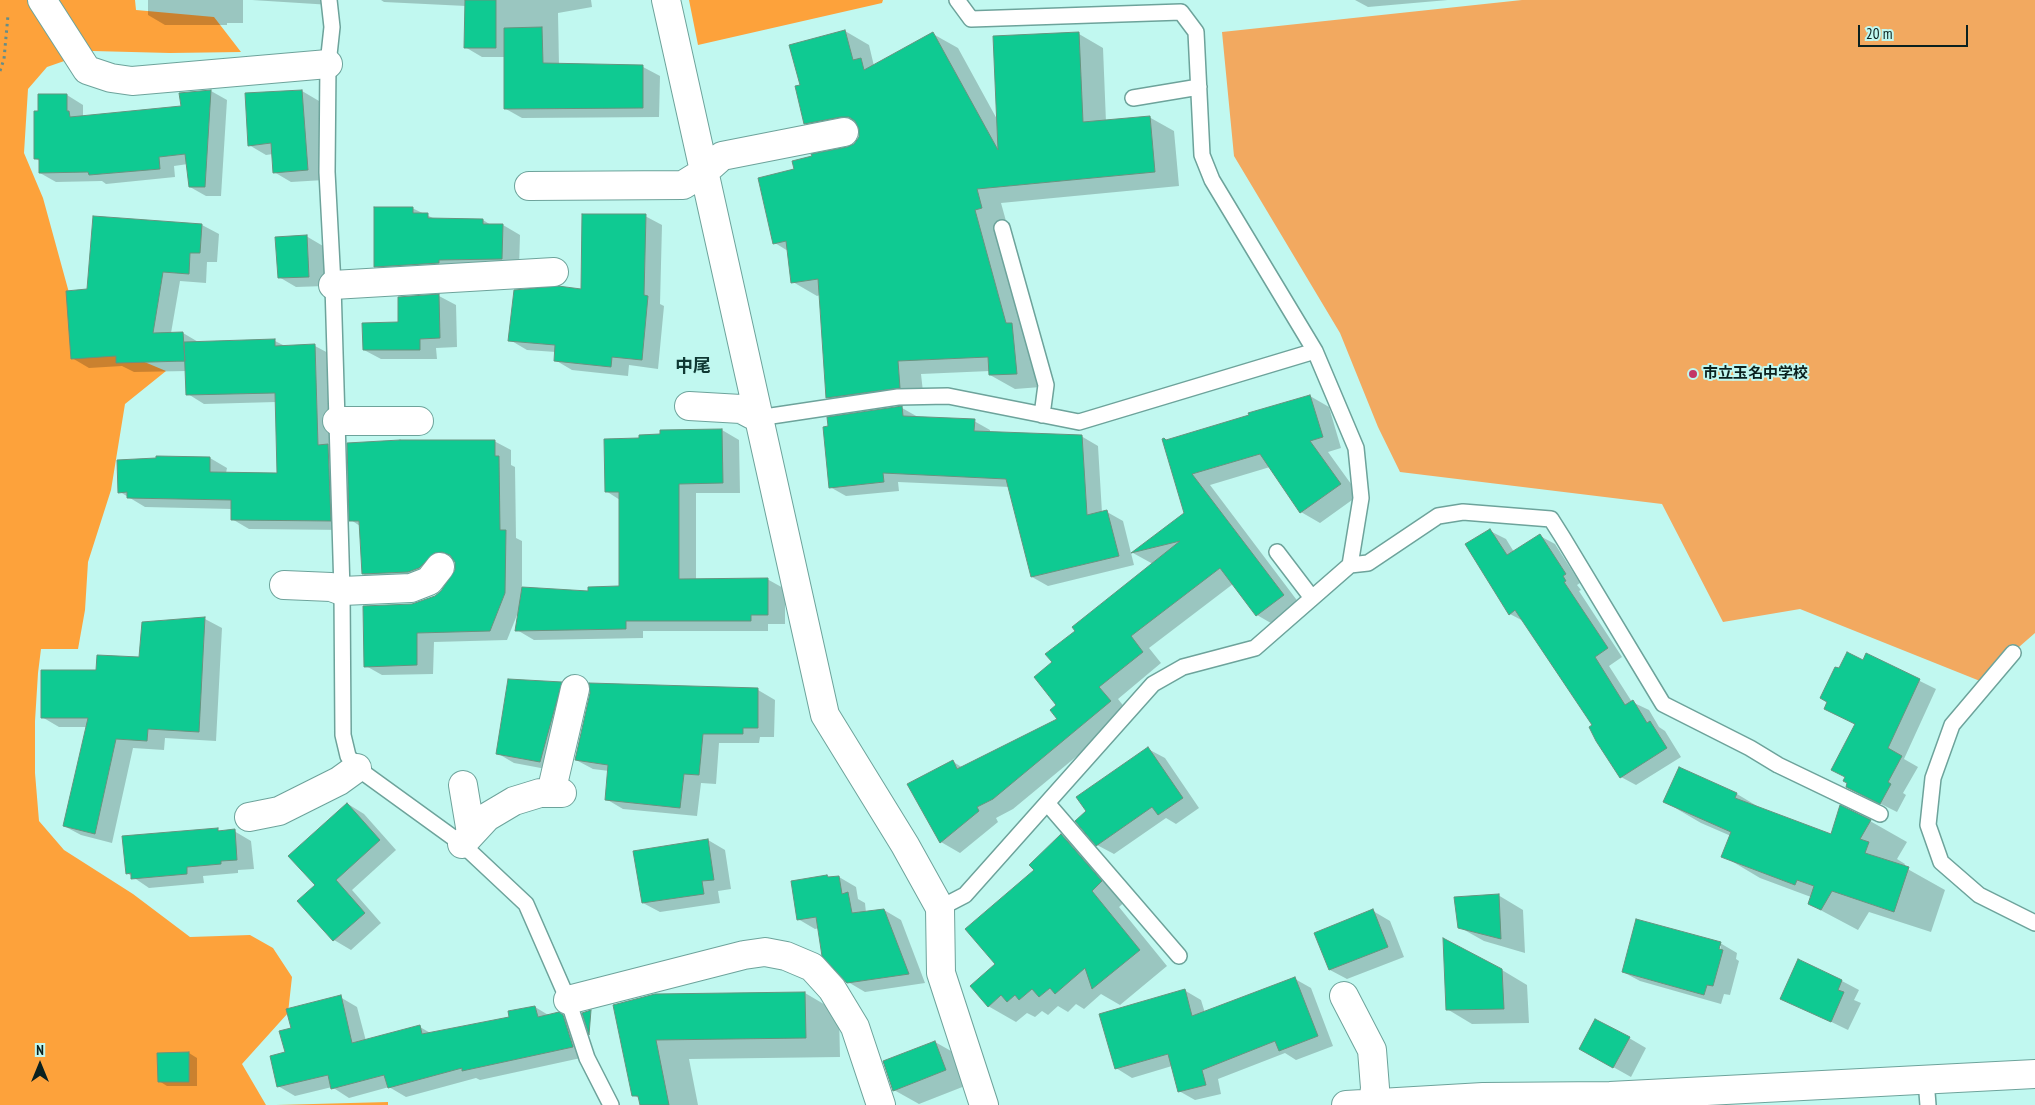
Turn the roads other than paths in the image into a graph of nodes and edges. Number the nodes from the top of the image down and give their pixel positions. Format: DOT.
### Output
graph roads {
  1 [pos="42,0"];
  2 [pos="330,0"];
  3 [pos="666,0"];
  4 [pos="957,0"];
  5 [pos="328,64"];
  6 [pos="1199,87"];
  7 [pos="1133,98"];
  8 [pos="844,132"];
  9 [pos="704,172"];
  10 [pos="529,186"];
  11 [pos="1002,228"];
  12 [pos="554,272"];
  13 [pos="334,285"];
  14 [pos="1315,351"];
  15 [pos="688,406"];
  16 [pos="1042,414"];
  17 [pos="758,418"];
  18 [pos="337,421"];
  19 [pos="419,421"];
  20 [pos="1277,552"];
  21 [pos="1350,565"];
  22 [pos="440,567"];
  23 [pos="284,585"];
  24 [pos="342,591"];
  25 [pos="1312,598"];
  26 [pos="2013,652"];
  27 [pos="575,689"];
  28 [pos="357,768"];
  29 [pos="463,785"];
  30 [pos="1047,803"];
  31 [pos="1880,814"];
  32 [pos="249,817"];
  33 [pos="467,838"];
  34 [pos="940,908"];
  35 [pos="2035,923"];
  36 [pos="1180,956"];
  37 [pos="1344,996"];
  38 [pos="568,1000"];
  39 [pos="2035,1074"];
  40 [pos="1927,1092"];
  41 [pos="1611,1100"];
  42 [pos="1485,1101"];
  43 [pos="1373,1104"];
  44 [pos="611,1105"];
  45 [pos="881,1105"];
  46 [pos="984,1105"];
  47 [pos="1346,1105"];
  1 -- 5 [label="street"];
  2 -- 5 [label="lane"];
  3 -- 9 [label="street"];
  4 -- 6 [label="lane"];
  5 -- 13 [label="lane"];
  6 -- 7 [label="lane"];
  6 -- 14 [label="lane"];
  8 -- 9 [label="street"];
  9 -- 10 [label="street"];
  9 -- 17 [label="street"];
  11 -- 16 [label="lane"];
  12 -- 13 [label="street"];
  13 -- 18 [label="lane"];
  14 -- 16 [label="lane"];
  14 -- 21 [label="lane"];
  15 -- 17 [label="street"];
  16 -- 17 [label="lane"];
  17 -- 34 [label="street"];
  18 -- 19 [label="street"];
  18 -- 24 [label="lane"];
  20 -- 25 [label="lane"];
  21 -- 25 [label="lane"];
  21 -- 31 [label="lane"];
  22 -- 24 [label="street"];
  23 -- 24 [label="street"];
  24 -- 28 [label="lane"];
  25 -- 30 [label="lane"];
  26 -- 35 [label="lane"];
  27 -- 33 [label="street"];
  28 -- 32 [label="street"];
  28 -- 33 [label="lane"];
  29 -- 33 [label="street"];
  30 -- 34 [label="lane"];
  30 -- 36 [label="lane"];
  33 -- 38 [label="lane"];
  34 -- 46 [label="street"];
  37 -- 43 [label="street"];
  38 -- 44 [label="lane"];
  38 -- 45 [label="street"];
  39 -- 40 [label="street"];
  40 -- 41 [label="street"];
  41 -- 42 [label="street"];
  42 -- 43 [label="street"];
  43 -- 47 [label="street"];
}
